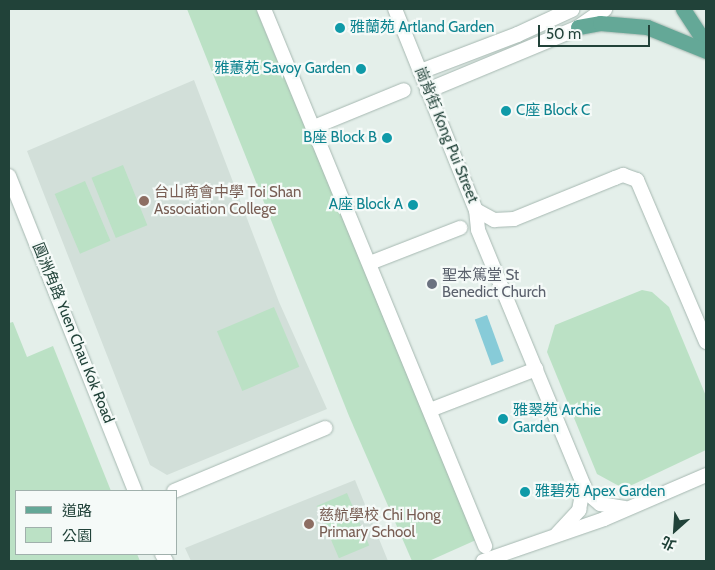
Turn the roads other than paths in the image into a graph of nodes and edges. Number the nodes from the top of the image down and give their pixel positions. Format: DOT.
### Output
graph roads {
  1 [pos="264,9"];
  2 [pos="395,9"];
  3 [pos="571,9"];
  4 [pos="604,9"];
  5 [pos="683,9"];
  6 [pos="578,27"];
  7 [pos="706,44"];
  8 [pos="706,51"];
  9 [pos="420,71"];
  10 [pos="404,90"];
  11 [pos="427,90"];
  12 [pos="314,127"];
  13 [pos="9,176"];
  14 [pos="476,210"];
  15 [pos="460,228"];
  16 [pos="370,263"];
  17 [pos="706,342"];
  18 [pos="536,369"];
  19 [pos="430,410"];
  20 [pos="326,428"];
  21 [pos="706,475"];
  22 [pos="584,484"];
  23 [pos="135,490"];
  24 [pos="176,490"];
  25 [pos="625,508"];
  26 [pos="557,534"];
  27 [pos="485,546"];
  28 [pos="484,561"];
  1 -- 12 [label="street"];
  2 -- 9 [label="street, 崗背街 Kong Pui Street"];
  3 -- 9 [label="street"];
  4 -- 6 [label="street"];
  5 -- 7 [label="main road"];
  6 -- 8 [label="main road"];
  6 -- 11 [label="street"];
  9 -- 11 [label="street, 崗背街 Kong Pui Street"];
  10 -- 12 [label="street"];
  11 -- 14 [label="street, 崗背街 Kong Pui Street"];
  12 -- 16 [label="street"];
  13 -- 23 [label="street, 圓洲角路 Yuen Chau Kok Road"];
  14 -- 17 [label="street"];
  14 -- 18 [label="street, 崗背街 Kong Pui Street"];
  15 -- 16 [label="street"];
  16 -- 19 [label="street"];
  18 -- 19 [label="street"];
  18 -- 22 [label="street, 崗背街 Kong Pui Street"];
  19 -- 27 [label="street"];
  20 -- 24 [label="street"];
  21 -- 25 [label="street"];
  22 -- 25 [label="street, 崗背街 Kong Pui Street"];
  22 -- 26 [label="street"];
  25 -- 26 [label="street"];
  26 -- 28 [label="street"];
}
